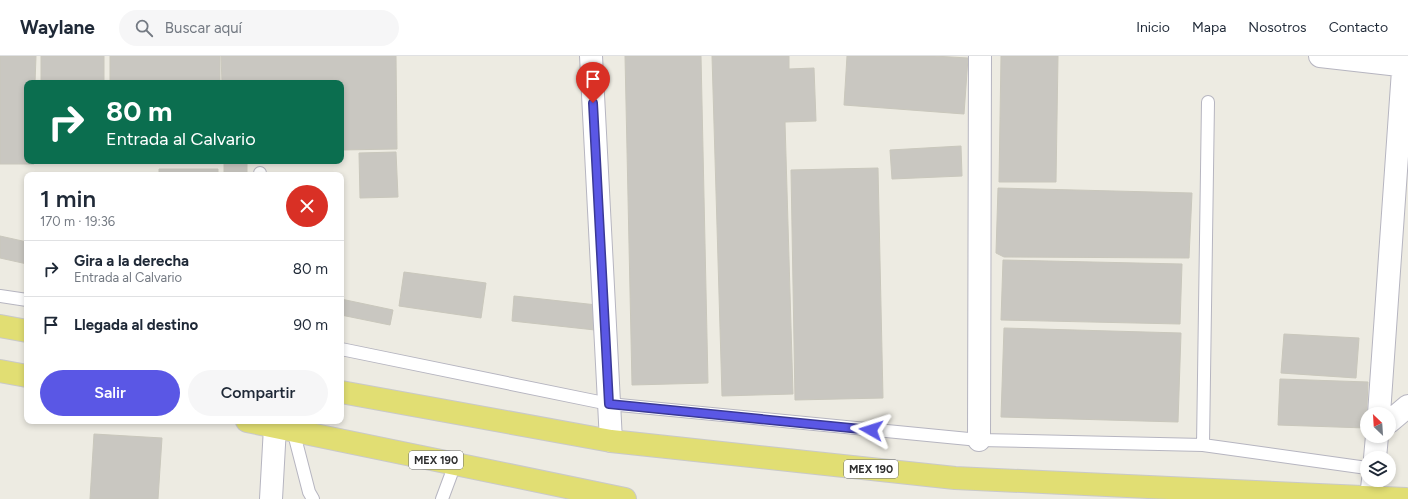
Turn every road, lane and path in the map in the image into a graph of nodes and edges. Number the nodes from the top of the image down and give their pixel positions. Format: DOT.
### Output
graph roads {
  1 [pos="591,56"];
  2 [pos="980,56"];
  3 [pos="1320,56"];
  4 [pos="1405,63"];
  5 [pos="1208,102"];
  6 [pos="0,296"];
  7 [pos="24,300"];
  8 [pos="0,326"];
  9 [pos="24,330"];
  10 [pos="344,350"];
  11 [pos="0,371"];
  12 [pos="24,375"];
  13 [pos="344,393"];
  14 [pos="609,404"];
  15 [pos="1408,406"];
  16 [pos="1380,407"];
  17 [pos="1396,416"];
  18 [pos="260,424"];
  19 [pos="284,429"];
  20 [pos="979,440"];
  21 [pos="611,441"];
  22 [pos="1203,445"];
  23 [pos="455,464"];
  24 [pos="1360,467"];
  25 [pos="1372,488"];
  26 [pos="271,499"];
  27 [pos="313,499"];
  28 [pos="442,499"];
  29 [pos="625,499"];
  30 [pos="1406,499"];
  1 -- 14 [label="street"];
  2 -- 20 [label="street"];
  3 -- 4 [label="street"];
  4 -- 16 [label="street"];
  5 -- 22 [label="lane"];
  6 -- 7 [label="lane"];
  8 -- 9 [label="main road"];
  10 -- 14 [label="lane"];
  11 -- 12 [label="main road"];
  13 -- 21 [label="main road, MEX 190"];
  14 -- 20 [label="lane"];
  14 -- 21 [label="street"];
  15 -- 17 [label="street"];
  18 -- 19 [label="main road, MEX 190"];
  19 -- 23 [label="main road, MEX 190"];
  19 -- 26 [label="street"];
  19 -- 27 [label="lane"];
  20 -- 22 [label="lane"];
  21 -- 25 [label="main road, MEX 190"];
  22 -- 24 [label="lane"];
  23 -- 28 [label="lane"];
  23 -- 29 [label="main road, MEX 190"];
  25 -- 30 [label="main road, MEX 190"];
}
